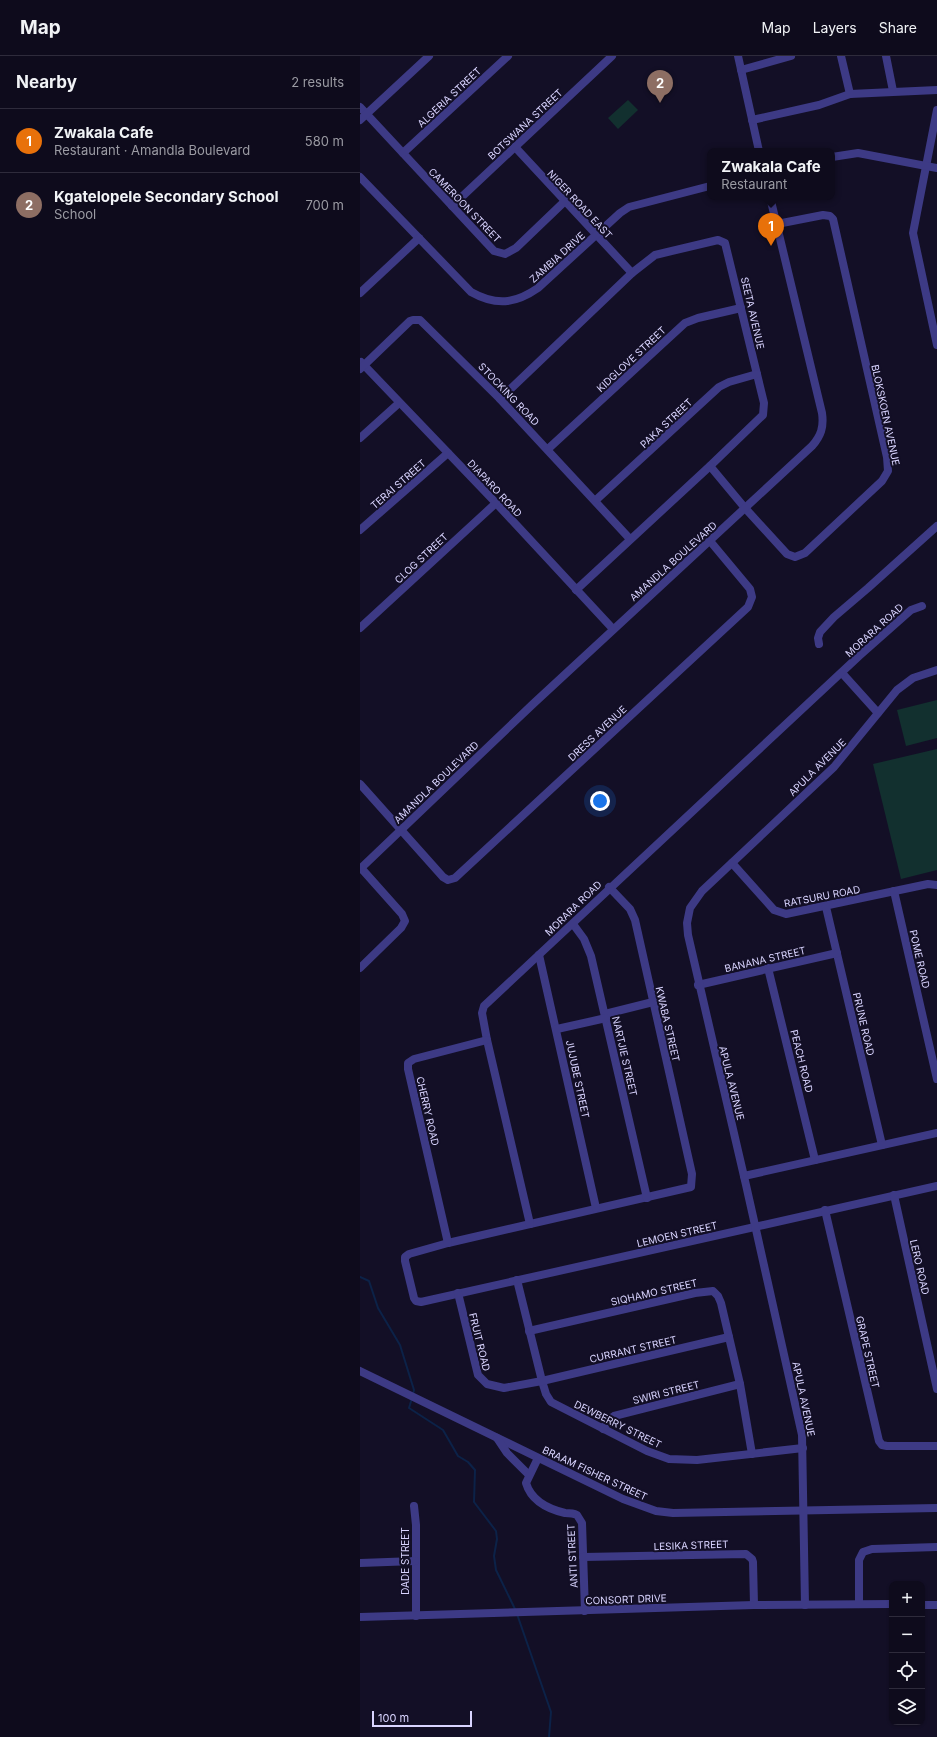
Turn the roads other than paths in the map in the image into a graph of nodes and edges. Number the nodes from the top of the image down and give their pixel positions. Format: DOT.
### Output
graph roads {
  1 [pos="429,56"];
  2 [pos="508,56"];
  3 [pos="612,56"];
  4 [pos="738,56"];
  5 [pos="791,56"];
  6 [pos="841,56"];
  7 [pos="886,56"];
  8 [pos="741,70"];
  9 [pos="937,90"];
  10 [pos="893,91"];
  11 [pos="850,94"];
  12 [pos="360,107"];
  13 [pos="937,110"];
  14 [pos="367,114"];
  15 [pos="360,120"];
  16 [pos="752,120"];
  17 [pos="516,147"];
  18 [pos="758,148"];
  19 [pos="403,153"];
  20 [pos="835,157"];
  21 [pos="925,165"];
  22 [pos="937,168"];
  23 [pos="360,177"];
  24 [pos="707,187"];
  25 [pos="771,200"];
  26 [pos="564,202"];
  27 [pos="452,206"];
  28 [pos="777,224"];
  29 [pos="595,235"];
  30 [pos="419,238"];
  31 [pos="632,273"];
  32 [pos="360,293"];
  33 [pos="741,308"];
  34 [pos="937,345"];
  35 [pos="361,365"];
  36 [pos="757,374"];
  37 [pos="500,398"];
  38 [pos="399,403"];
  39 [pos="360,438"];
  40 [pos="548,449"];
  41 [pos="448,453"];
  42 [pos="710,466"];
  43 [pos="596,500"];
  44 [pos="496,503"];
  45 [pos="745,508"];
  46 [pos="937,526"];
  47 [pos="360,530"];
  48 [pos="630,539"];
  49 [pos="710,540"];
  50 [pos="576,590"];
  51 [pos="922,606"];
  52 [pos="360,628"];
  53 [pos="613,629"];
  54 [pos="819,644"];
  55 [pos="937,670"];
  56 [pos="842,673"];
  57 [pos="878,714"];
  58 [pos="360,784"];
  59 [pos="401,830"];
  60 [pos="732,863"];
  61 [pos="360,868"];
  62 [pos="937,885"];
  63 [pos="609,887"];
  64 [pos="894,891"];
  65 [pos="826,907"];
  66 [pos="573,924"];
  67 [pos="837,953"];
  68 [pos="539,955"];
  69 [pos="360,968"];
  70 [pos="768,968"];
  71 [pos="698,985"];
  72 [pos="653,1002"];
  73 [pos="605,1016"];
  74 [pos="557,1029"];
  75 [pos="487,1040"];
  76 [pos="937,1079"];
  77 [pos="937,1133"];
  78 [pos="882,1145"];
  79 [pos="815,1160"];
  80 [pos="744,1176"];
  81 [pos="937,1186"];
  82 [pos="894,1195"];
  83 [pos="647,1198"];
  84 [pos="596,1208"];
  85 [pos="825,1210"];
  86 [pos="530,1224"];
  87 [pos="756,1227"];
  88 [pos="448,1243"];
  89 [pos="517,1280"];
  90 [pos="458,1293"];
  91 [pos="529,1331"];
  92 [pos="729,1337"];
  93 [pos="360,1371"];
  94 [pos="542,1380"];
  95 [pos="740,1384"];
  96 [pos="937,1389"];
  97 [pos="603,1429"];
  98 [pos="496,1437"];
  99 [pos="937,1446"];
  100 [pos="803,1448"];
  101 [pos="752,1454"];
  102 [pos="538,1458"];
  103 [pos="529,1475"];
  104 [pos="414,1506"];
  105 [pos="937,1508"];
  106 [pos="804,1510"];
  107 [pos="937,1547"];
  108 [pos="583,1557"];
  109 [pos="415,1562"];
  110 [pos="360,1563"];
  111 [pos="859,1604"];
  112 [pos="889,1604"];
  113 [pos="925,1604"];
  114 [pos="754,1605"];
  115 [pos="806,1605"];
  116 [pos="937,1605"];
  117 [pos="585,1611"];
  118 [pos="416,1616"];
  119 [pos="360,1617"];
  1 -- 14 [label="street"];
  2 -- 19 [label="street, ALGERIA STREET"];
  3 -- 17 [label="street, BOTSWANA STREET"];
  4 -- 8 [label="street"];
  5 -- 8 [label="street"];
  6 -- 11 [label="street"];
  7 -- 10 [label="street"];
  8 -- 16 [label="street"];
  9 -- 10 [label="street"];
  10 -- 11 [label="street"];
  11 -- 16 [label="street"];
  12 -- 14 [label="street, CAMEROON STREET"];
  13 -- 21 [label="street"];
  14 -- 15 [label="street"];
  14 -- 19 [label="street, CAMEROON STREET"];
  16 -- 18 [label="street"];
  17 -- 26 [label="street, NIGER ROAD EAST"];
  17 -- 27 [label="street, BOTSWANA STREET"];
  19 -- 27 [label="street, CAMEROON STREET"];
  20 -- 21 [label="street"];
  21 -- 22 [label="street"];
  21 -- 34 [label="street"];
  23 -- 30 [label="street, ZAMBIA DRIVE"];
  24 -- 29 [label="street, ZAMBIA DRIVE"];
  25 -- 28 [label="street, AMANDLA BOULEVARD"];
  26 -- 27 [label="street, CAMEROON STREET"];
  26 -- 29 [label="street, NIGER ROAD EAST"];
  28 -- 45 [label="street, AMANDLA BOULEVARD"];
  28 -- 45 [label="street, BLOKSKOEN AVENUE"];
  29 -- 30 [label="street, ZAMBIA DRIVE"];
  29 -- 31 [label="street, NIGER ROAD EAST"];
  30 -- 32 [label="street"];
  31 -- 33 [label="street, SEETA AVENUE"];
  31 -- 37 [label="street, SEETA AVENUE"];
  33 -- 36 [label="street, SEETA AVENUE"];
  33 -- 40 [label="street, KIDGLOVE STREET"];
  35 -- 37 [label="street, STOCKING ROAD"];
  35 -- 38 [label="street, DIAPARO ROAD"];
  36 -- 42 [label="street, SEETA AVENUE"];
  36 -- 43 [label="street, PAKA STREET"];
  37 -- 40 [label="street, STOCKING ROAD"];
  38 -- 39 [label="street"];
  38 -- 41 [label="street, DIAPARO ROAD"];
  40 -- 43 [label="street, STOCKING ROAD"];
  41 -- 44 [label="street, DIAPARO ROAD"];
  41 -- 47 [label="street, TERAI STREET"];
  42 -- 45 [label="street, BLOKSKOEN AVENUE"];
  42 -- 48 [label="street, SEETA AVENUE"];
  43 -- 48 [label="street, STOCKING ROAD"];
  44 -- 50 [label="street, DIAPARO ROAD"];
  44 -- 52 [label="street, CLOG STREET"];
  45 -- 49 [label="street, AMANDLA BOULEVARD"];
  46 -- 54 [label="street"];
  48 -- 50 [label="street, SEETA AVENUE"];
  49 -- 53 [label="street, AMANDLA BOULEVARD"];
  49 -- 59 [label="street, DRESS AVENUE"];
  50 -- 53 [label="street, DIAPARO ROAD"];
  51 -- 56 [label="street, MORARA ROAD"];
  53 -- 59 [label="street, AMANDLA BOULEVARD"];
  55 -- 57 [label="street, APULA AVENUE"];
  56 -- 57 [label="street"];
  56 -- 63 [label="street, MORARA ROAD"];
  57 -- 60 [label="street, APULA AVENUE"];
  58 -- 59 [label="street, DRESS AVENUE"];
  59 -- 61 [label="street, AMANDLA BOULEVARD"];
  60 -- 65 [label="street, RATSURU ROAD"];
  60 -- 71 [label="street, APULA AVENUE"];
  61 -- 69 [label="street"];
  62 -- 64 [label="street, RATSURU ROAD"];
  63 -- 66 [label="street, MORARA ROAD"];
  63 -- 72 [label="street, KWABA STREET"];
  64 -- 65 [label="street, RATSURU ROAD"];
  64 -- 76 [label="street, POME ROAD"];
  65 -- 67 [label="street, PRUNE ROAD"];
  66 -- 68 [label="street, MORARA ROAD"];
  66 -- 73 [label="street, NARTJIE STREET"];
  67 -- 70 [label="street, BANANA STREET"];
  67 -- 78 [label="street, PRUNE ROAD"];
  68 -- 74 [label="street, JUJUBE STREET"];
  68 -- 75 [label="street, MORARA ROAD"];
  70 -- 71 [label="street, BANANA STREET"];
  70 -- 79 [label="street, PEACH ROAD"];
  71 -- 80 [label="street, APULA AVENUE"];
  72 -- 73 [label="street"];
  72 -- 83 [label="street, KWABA STREET"];
  73 -- 74 [label="street"];
  73 -- 83 [label="street, NARTJIE STREET"];
  74 -- 84 [label="street, JUJUBE STREET"];
  75 -- 86 [label="street, MORARA ROAD"];
  75 -- 88 [label="street, CHERRY ROAD"];
  77 -- 78 [label="street"];
  78 -- 79 [label="street"];
  79 -- 80 [label="street"];
  80 -- 87 [label="street, APULA AVENUE"];
  81 -- 82 [label="street, LEMOEN STREET"];
  82 -- 85 [label="street, LEMOEN STREET"];
  82 -- 96 [label="street, LERO ROAD"];
  83 -- 84 [label="street"];
  84 -- 86 [label="street"];
  85 -- 87 [label="street, LEMOEN STREET"];
  85 -- 99 [label="street, GRAPE STREET"];
  86 -- 88 [label="street"];
  87 -- 89 [label="street, LEMOEN STREET"];
  87 -- 100 [label="street, APULA AVENUE"];
  88 -- 90 [label="street, LEMOEN STREET"];
  89 -- 90 [label="street, LEMOEN STREET"];
  89 -- 91 [label="street, DEWBERRY STREET"];
  90 -- 94 [label="street, FRUIT ROAD"];
  91 -- 92 [label="street, SIQHAMO STREET"];
  91 -- 94 [label="street, DEWBERRY STREET"];
  92 -- 94 [label="street, CURRANT STREET"];
  92 -- 95 [label="street, SIQHAMO STREET"];
  93 -- 98 [label="street, BRAAM FISHER STREET"];
  94 -- 97 [label="street, DEWBERRY STREET"];
  95 -- 97 [label="street, SWIRI STREET"];
  95 -- 101 [label="street, SIQHAMO STREET"];
  97 -- 101 [label="street, DEWBERRY STREET"];
  98 -- 102 [label="street, BRAAM FISHER STREET"];
  98 -- 103 [label="street"];
  100 -- 101 [label="street, DEWBERRY STREET"];
  100 -- 106 [label="street, APULA AVENUE"];
  102 -- 103 [label="street"];
  102 -- 106 [label="street, BRAAM FISHER STREET"];
  103 -- 108 [label="street, ANTI STREET"];
  104 -- 109 [label="street, DADE STREET"];
  105 -- 106 [label="street, BRAAM FISHER STREET"];
  106 -- 115 [label="street, APULA AVENUE"];
  107 -- 111 [label="street"];
  108 -- 114 [label="street, LESIKA STREET"];
  108 -- 117 [label="street, ANTI STREET"];
  109 -- 110 [label="street"];
  109 -- 118 [label="street, DADE STREET"];
  111 -- 112 [label="street, CONSORT DRIVE"];
  111 -- 115 [label="street, CONSORT DRIVE"];
  113 -- 116 [label="street"];
  114 -- 115 [label="street, CONSORT DRIVE"];
  114 -- 117 [label="street, CONSORT DRIVE"];
  117 -- 118 [label="street, CONSORT DRIVE"];
  118 -- 119 [label="street, CONSORT DRIVE"];
}
